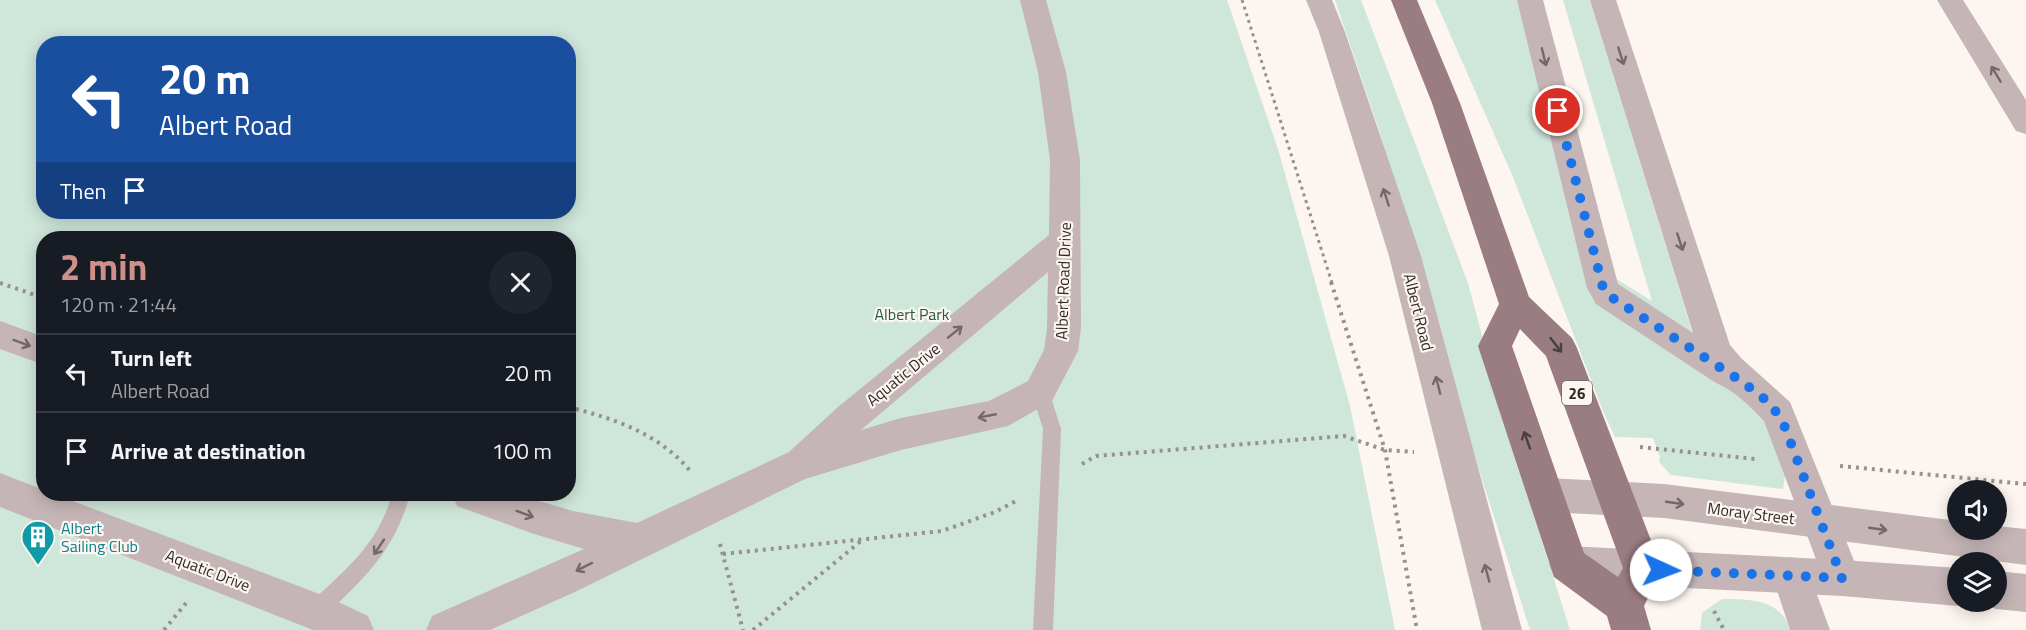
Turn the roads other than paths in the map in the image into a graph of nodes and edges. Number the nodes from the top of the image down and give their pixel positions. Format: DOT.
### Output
graph roads {
  1 [pos="1033,0"];
  2 [pos="1319,0"];
  3 [pos="1404,0"];
  4 [pos="1530,0"];
  5 [pos="1603,0"];
  6 [pos="1950,0"];
  7 [pos="2026,124"];
  8 [pos="1066,239"];
  9 [pos="1515,304"];
  10 [pos="0,335"];
  11 [pos="36,348"];
  12 [pos="1741,381"];
  13 [pos="1040,391"];
  14 [pos="797,465"];
  15 [pos="0,490"];
  16 [pos="1547,495"];
  17 [pos="1616,498"];
  18 [pos="399,501"];
  19 [pos="489,501"];
  20 [pos="1820,522"];
  21 [pos="637,541"];
  22 [pos="2026,547"];
  23 [pos="1568,564"];
  24 [pos="1643,569"];
  25 [pos="1791,575"];
  26 [pos="1842,578"];
  27 [pos="1947,586"];
  28 [pos="2007,591"];
  29 [pos="2026,593"];
  30 [pos="316,611"];
  31 [pos="1628,617"];
  32 [pos="354,630"];
  33 [pos="446,630"];
  34 [pos="1043,630"];
  35 [pos="1502,630"];
  36 [pos="1810,630"];
  1 -- 8 [label="street, Albert Road Drive"];
  35 -- 2 [label="street, Albert Road, one-way"];
  3 -- 9 [label="main road, 26"];
  4 -- 12 [label="street, one-way"];
  5 -- 12 [label="street, one-way"];
  7 -- 6 [label="street, one-way"];
  8 -- 13 [label="street, Albert Road Drive"];
  14 -- 8 [label="street, Aquatic Drive, one-way"];
  16 -- 9 [label="main road, one-way"];
  9 -- 17 [label="main road, 26, one-way"];
  10 -- 11 [label="street, one-way"];
  12 -- 20 [label="street"];
  13 -- 14 [label="street, Aquatic Drive, one-way"];
  13 -- 34 [label="lane"];
  14 -- 21 [label="street, Aquatic Drive"];
  15 -- 30 [label="street, Aquatic Drive"];
  16 -- 17 [label="street, Moray Street"];
  16 -- 23 [label="main road"];
  17 -- 20 [label="street, Moray Street, one-way"];
  17 -- 24 [label="main road, 26"];
  18 -- 30 [label="lane, one-way"];
  19 -- 21 [label="street, one-way"];
  20 -- 22 [label="street, Moray Street, one-way"];
  20 -- 26 [label="street"];
  21 -- 33 [label="street, Aquatic Drive, one-way"];
  23 -- 24 [label="street"];
  23 -- 31 [label="main road"];
  24 -- 25 [label="street"];
  24 -- 31 [label="main road"];
  25 -- 26 [label="street"];
  25 -- 36 [label="street"];
  26 -- 27 [label="street"];
  28 -- 29 [label="street"];
  30 -- 32 [label="street, Aquatic Drive"];
}
